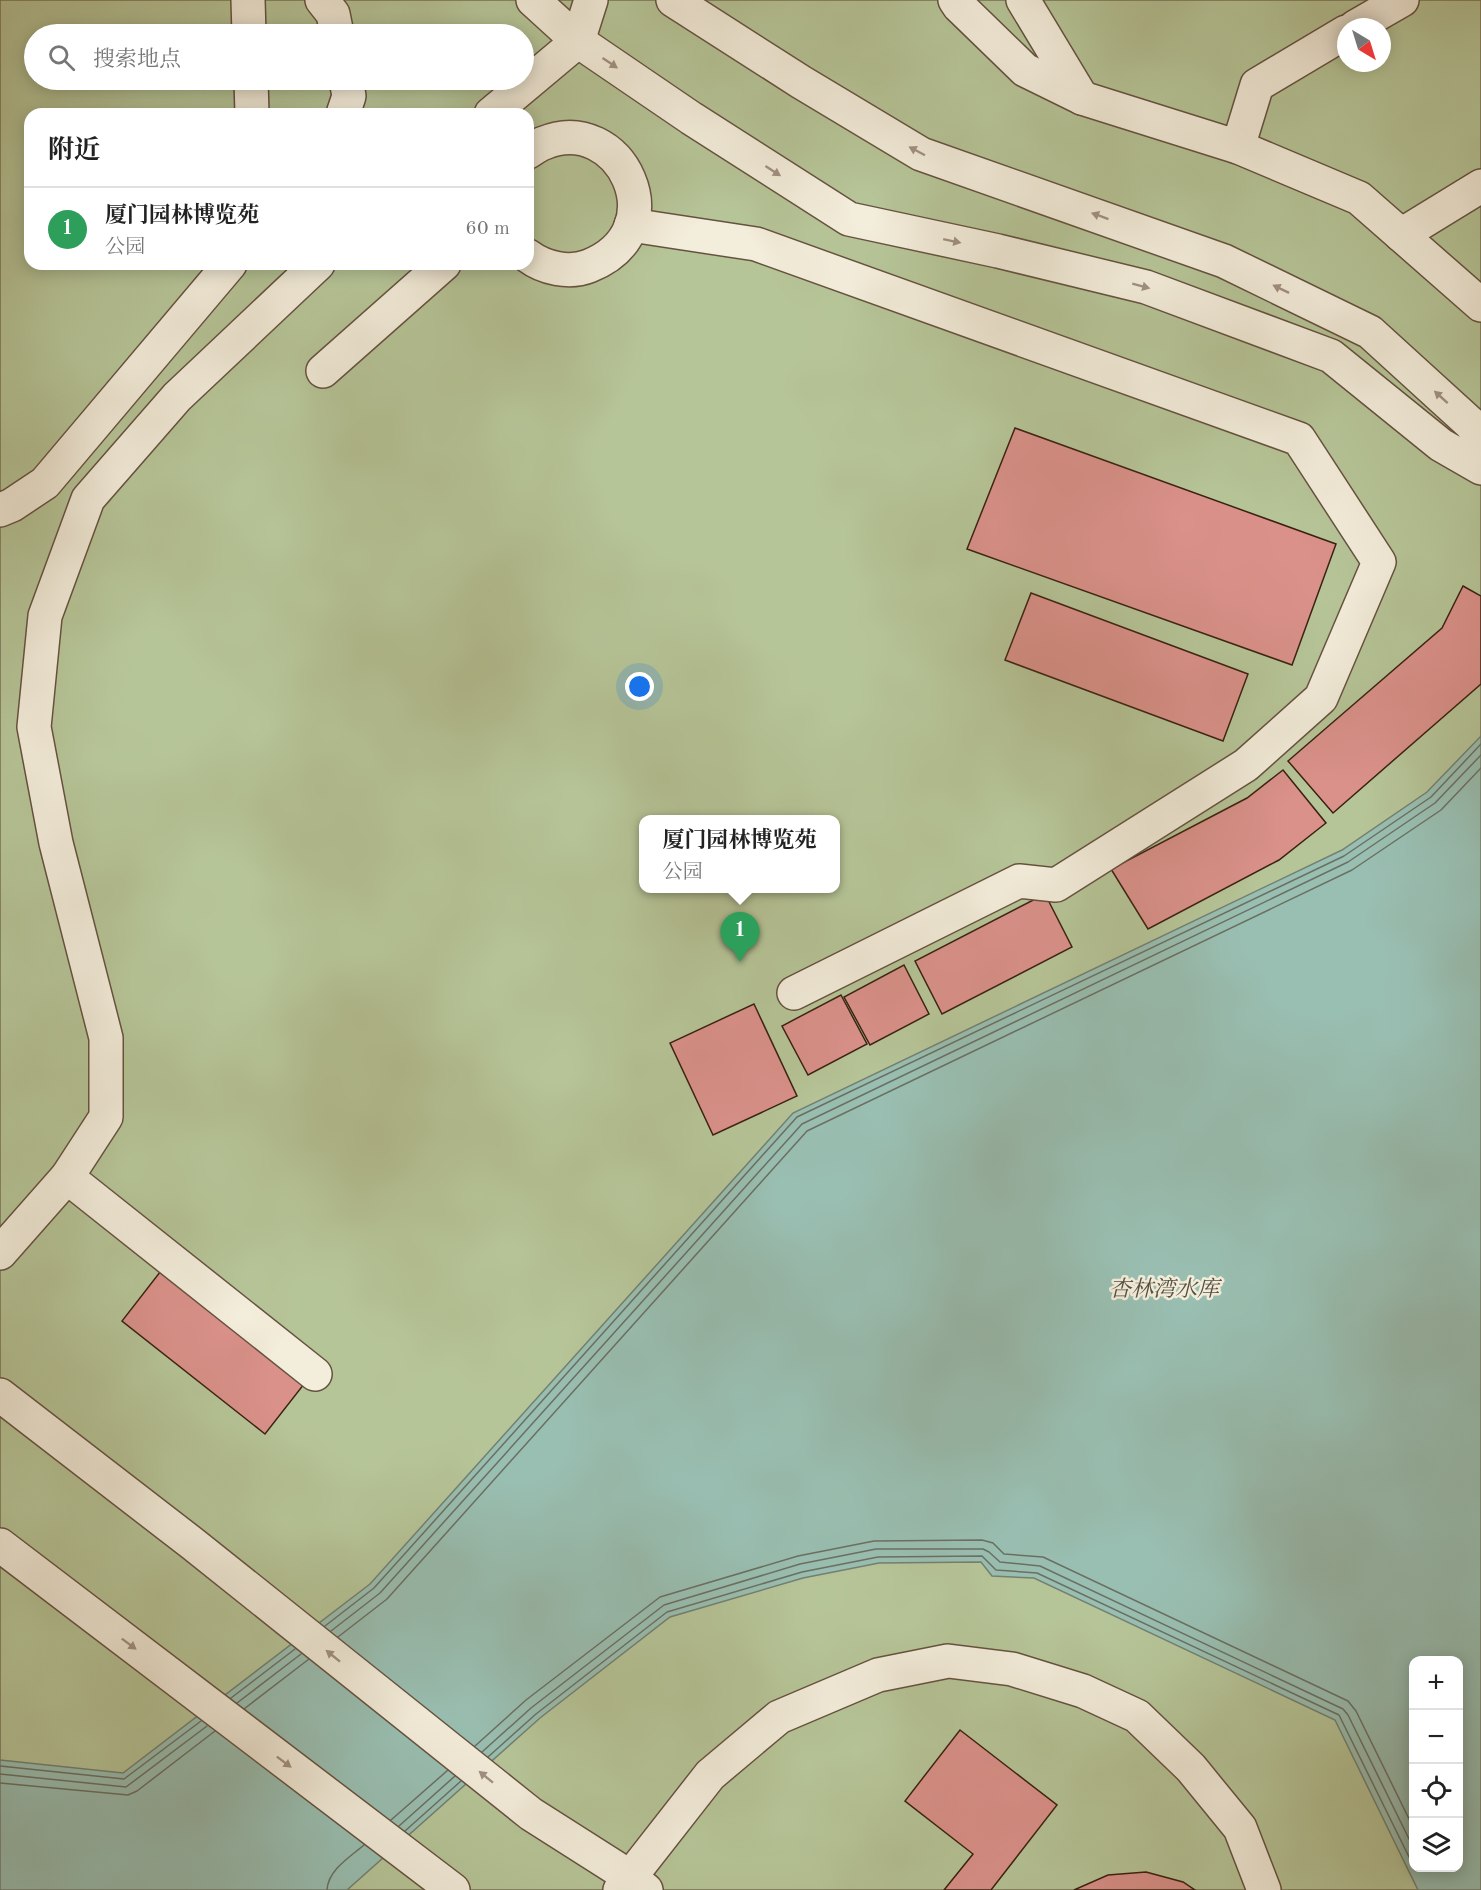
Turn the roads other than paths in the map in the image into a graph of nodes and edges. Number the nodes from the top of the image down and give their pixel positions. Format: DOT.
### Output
graph roads {
  1 [pos="248,0"];
  2 [pos="322,0"];
  3 [pos="533,0"];
  4 [pos="591,0"];
  5 [pos="673,0"];
  6 [pos="1023,0"];
  7 [pos="1402,0"];
  8 [pos="961,2"];
  9 [pos="1371,18"];
  10 [pos="249,24"];
  11 [pos="335,24"];
  12 [pos="1337,38"];
  13 [pos="578,41"];
  14 [pos="534,78"];
  15 [pos="251,90"];
  16 [pos="348,90"];
  17 [pos="520,90"];
  18 [pos="1082,98"];
  19 [pos="252,108"];
  20 [pos="345,108"];
  21 [pos="498,108"];
  22 [pos="1238,147"];
  23 [pos="534,148"];
  24 [pos="1481,186"];
  25 [pos="631,225"];
  26 [pos="1401,235"];
  27 [pos="534,261"];
  28 [pos="225,270"];
  29 [pos="312,270"];
  30 [pos="437,270"];
  31 [pos="1481,304"];
  32 [pos="323,371"];
  33 [pos="1481,439"];
  34 [pos="1481,468"];
  35 [pos="0,510"];
  36 [pos="794,993"];
  37 [pos="67,1177"];
  38 [pos="0,1253"];
  39 [pos="315,1374"];
  40 [pos="0,1395"];
  41 [pos="0,1545"];
  42 [pos="447,1886"];
  43 [pos="632,1886"];
  44 [pos="1264,1890"];
  1 -- 10 [label="street"];
  2 -- 11 [label="street"];
  3 -- 13 [label="street"];
  4 -- 13 [label="street"];
  33 -- 5 [label="street, one-way"];
  6 -- 18 [label="street"];
  7 -- 9 [label="street"];
  8 -- 18 [label="street"];
  12 -- 22 [label="street"];
  13 -- 14 [label="street"];
  13 -- 34 [label="street, one-way"];
  15 -- 19 [label="street"];
  16 -- 20 [label="street"];
  17 -- 21 [label="street"];
  18 -- 22 [label="street"];
  22 -- 26 [label="street"];
  23 -- 25 [label="street"];
  24 -- 26 [label="street"];
  25 -- 27 [label="street"];
  25 -- 36 [label="street"];
  26 -- 31 [label="street"];
  28 -- 35 [label="street"];
  29 -- 37 [label="street"];
  30 -- 32 [label="street"];
  37 -- 38 [label="street"];
  37 -- 39 [label="street"];
  43 -- 40 [label="street, one-way"];
  41 -- 42 [label="street, one-way"];
  43 -- 44 [label="street"];
}
